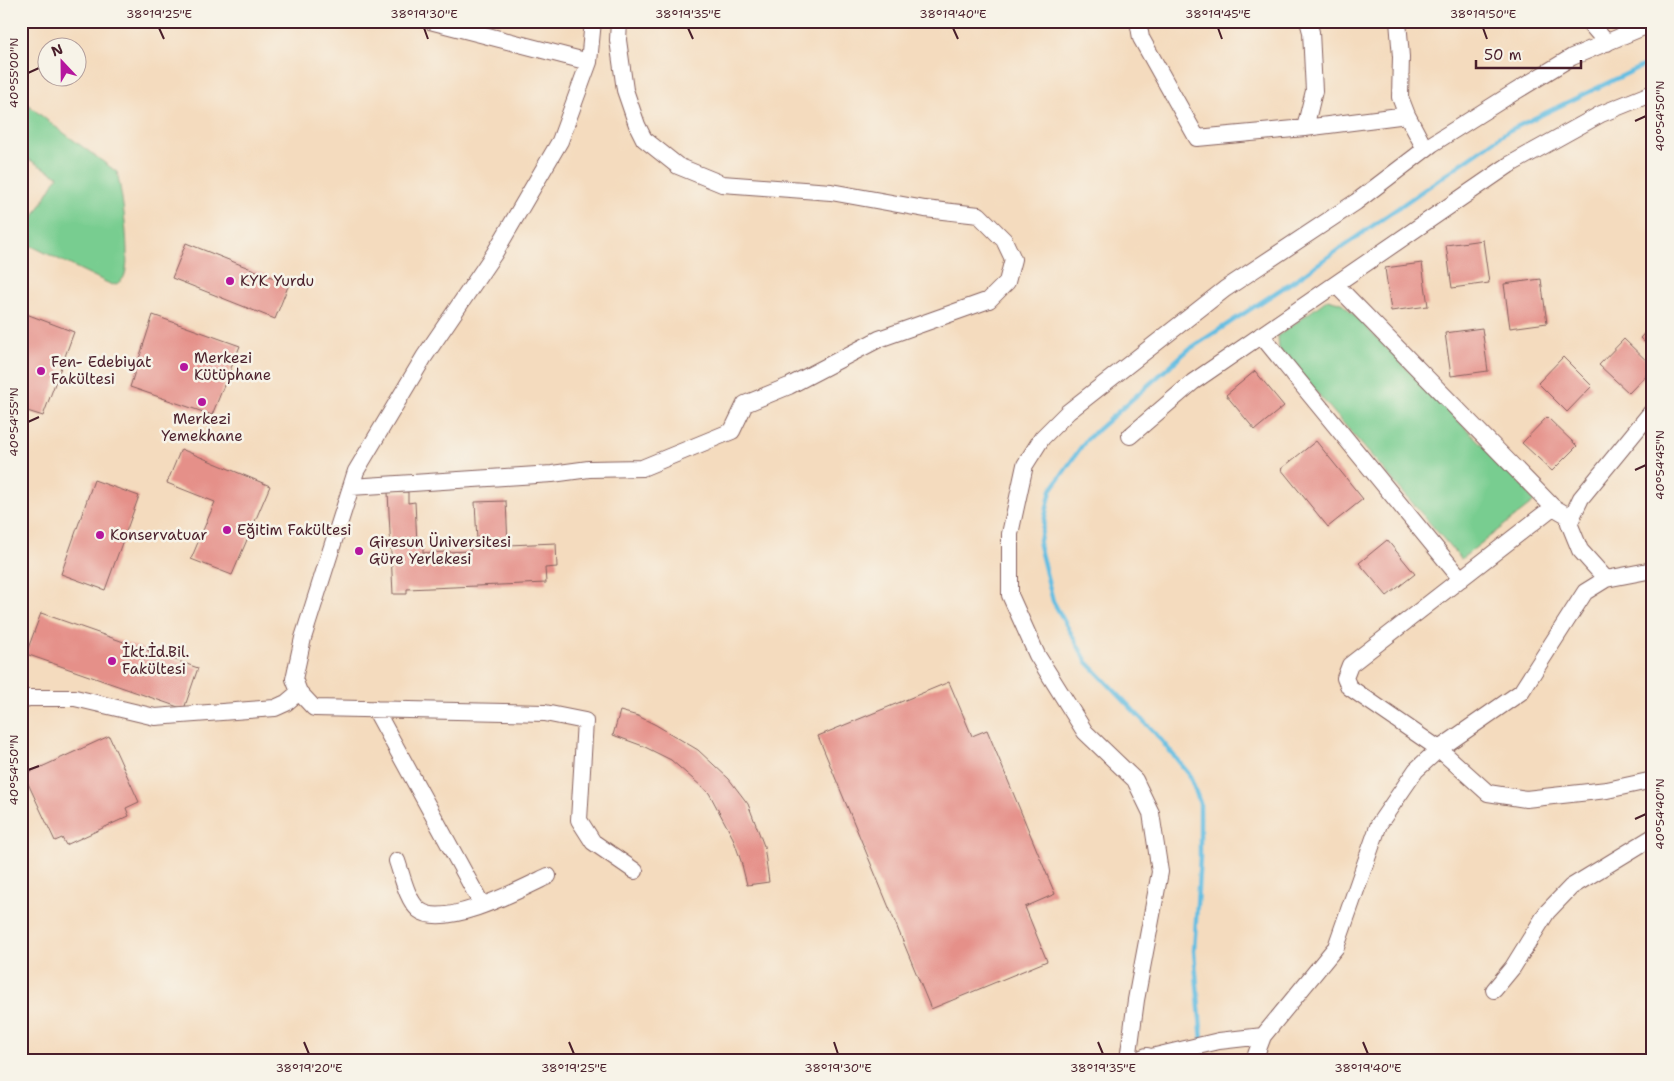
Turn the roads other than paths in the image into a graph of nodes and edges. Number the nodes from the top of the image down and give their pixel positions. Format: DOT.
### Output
graph roads {
  1 [pos="430,21"];
  2 [pos="593,21"];
  3 [pos="619,21"];
  4 [pos="1138,21"];
  5 [pos="1308,21"];
  6 [pos="1398,21"];
  7 [pos="1588,21"];
  8 [pos="1653,23"];
  9 [pos="1607,43"];
  10 [pos="588,62"];
  11 [pos="1653,93"];
  12 [pos="1407,114"];
  13 [pos="1305,128"];
  14 [pos="1425,149"];
  15 [pos="1336,285"];
  16 [pos="1261,336"];
  17 [pos="1653,410"];
  18 [pos="1130,436"];
  19 [pos="351,486"];
  20 [pos="1553,507"];
  21 [pos="1572,518"];
  22 [pos="1653,570"];
  23 [pos="1606,578"];
  24 [pos="1460,579"];
  25 [pos="300,692"];
  26 [pos="21,701"];
  27 [pos="375,709"];
  28 [pos="1439,749"];
  29 [pos="1653,780"];
  30 [pos="1653,837"];
  31 [pos="397,861"];
  32 [pos="635,871"];
  33 [pos="548,876"];
  34 [pos="482,905"];
  35 [pos="1494,990"];
  36 [pos="1262,1036"];
  37 [pos="1139,1059"];
  38 [pos="1254,1060"];
  1 -- 10 [label="street"];
  2 -- 10 [label="street"];
  3 -- 19 [label="street"];
  4 -- 13 [label="street"];
  5 -- 13 [label="street"];
  6 -- 12 [label="street"];
  7 -- 9 [label="street"];
  8 -- 9 [label="street"];
  9 -- 14 [label="street"];
  10 -- 19 [label="street"];
  11 -- 15 [label="street"];
  12 -- 13 [label="street"];
  12 -- 14 [label="street"];
  14 -- 37 [label="street"];
  15 -- 16 [label="street"];
  15 -- 20 [label="street"];
  16 -- 18 [label="street"];
  16 -- 24 [label="street"];
  17 -- 21 [label="street"];
  19 -- 25 [label="street"];
  20 -- 21 [label="street"];
  20 -- 24 [label="street"];
  21 -- 23 [label="street"];
  22 -- 23 [label="street"];
  23 -- 28 [label="street"];
  24 -- 28 [label="street"];
  25 -- 26 [label="street"];
  25 -- 27 [label="street"];
  27 -- 32 [label="street"];
  27 -- 34 [label="street"];
  28 -- 29 [label="street"];
  28 -- 36 [label="street"];
  30 -- 35 [label="street"];
  31 -- 34 [label="street"];
  33 -- 34 [label="street"];
  36 -- 37 [label="street"];
  36 -- 38 [label="street"];
}
